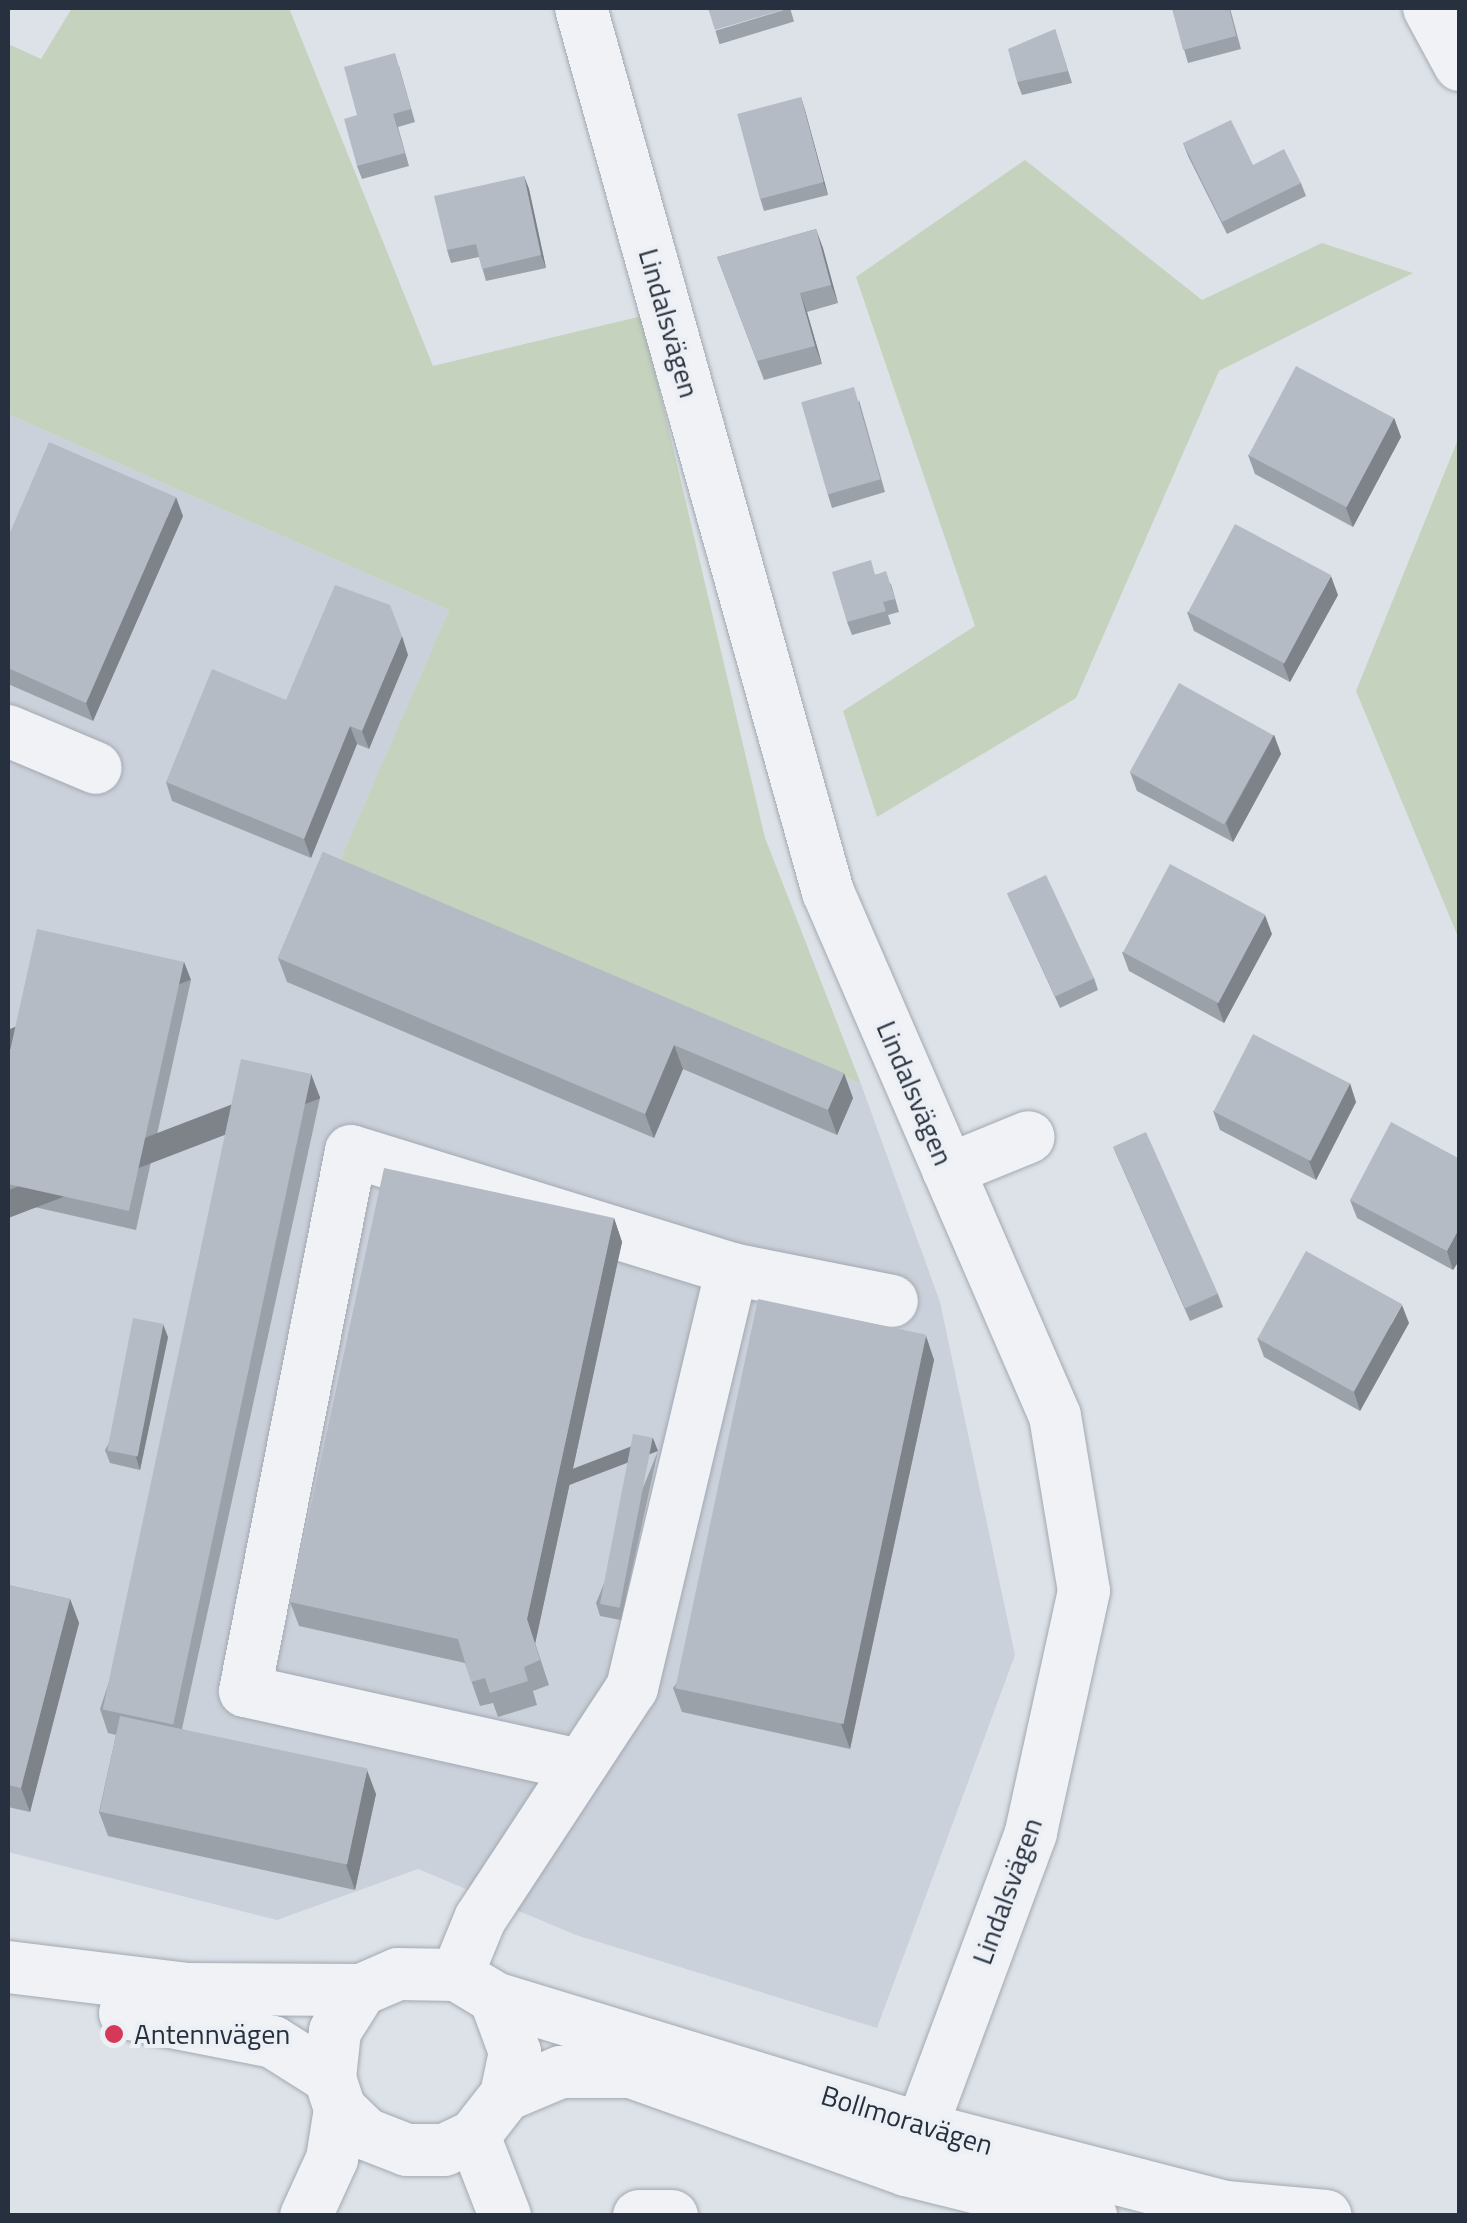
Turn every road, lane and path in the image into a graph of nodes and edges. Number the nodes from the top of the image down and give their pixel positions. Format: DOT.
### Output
graph roads {
  1 [pos="581,8"];
  2 [pos="1429,8"];
  3 [pos="1460,65"];
  4 [pos="8,731"];
  5 [pos="96,768"];
  6 [pos="1029,1137"];
  7 [pos="948,1170"];
  8 [pos="732,1269"];
  9 [pos="892,1301"];
  10 [pos="579,1766"];
  11 [pos="8,1967"];
  12 [pos="8,1981"];
  13 [pos="476,1986"];
  14 [pos="361,1990"];
  15 [pos="335,2094"];
  16 [pos="506,2095"];
  17 [pos="474,2136"];
  18 [pos="389,2146"];
  19 [pos="912,2149"];
  20 [pos="306,2216"];
  21 [pos="334,2216"];
  22 [pos="506,2216"];
  23 [pos="639,2216"];
  24 [pos="672,2216"];
  25 [pos="1091,2216"];
  26 [pos="1326,2216"];
  1 -- 7 [label="street, Lindalsvägen"];
  2 -- 3 [label="street"];
  4 -- 5 [label="street"];
  6 -- 7 [label="street"];
  7 -- 19 [label="street, Lindalsvägen"];
  8 -- 9 [label="street"];
  8 -- 10 [label="street"];
  8 -- 10 [label="street"];
  10 -- 13 [label="street"];
  11 -- 14 [label="street"];
  12 -- 15 [label="street"];
  13 -- 14 [label="street"];
  13 -- 16 [label="street"];
  13 -- 19 [label="street, Bollmoravägen"];
  14 -- 15 [label="street"];
  15 -- 18 [label="street"];
  15 -- 20 [label="street"];
  16 -- 17 [label="street"];
  16 -- 19 [label="street, Bollmoravägen"];
  17 -- 18 [label="street"];
  17 -- 22 [label="street"];
  18 -- 21 [label="street"];
  19 -- 25 [label="street, Bollmoravägen"];
  19 -- 26 [label="street, Bollmoravägen"];
  23 -- 24 [label="street"];
}
